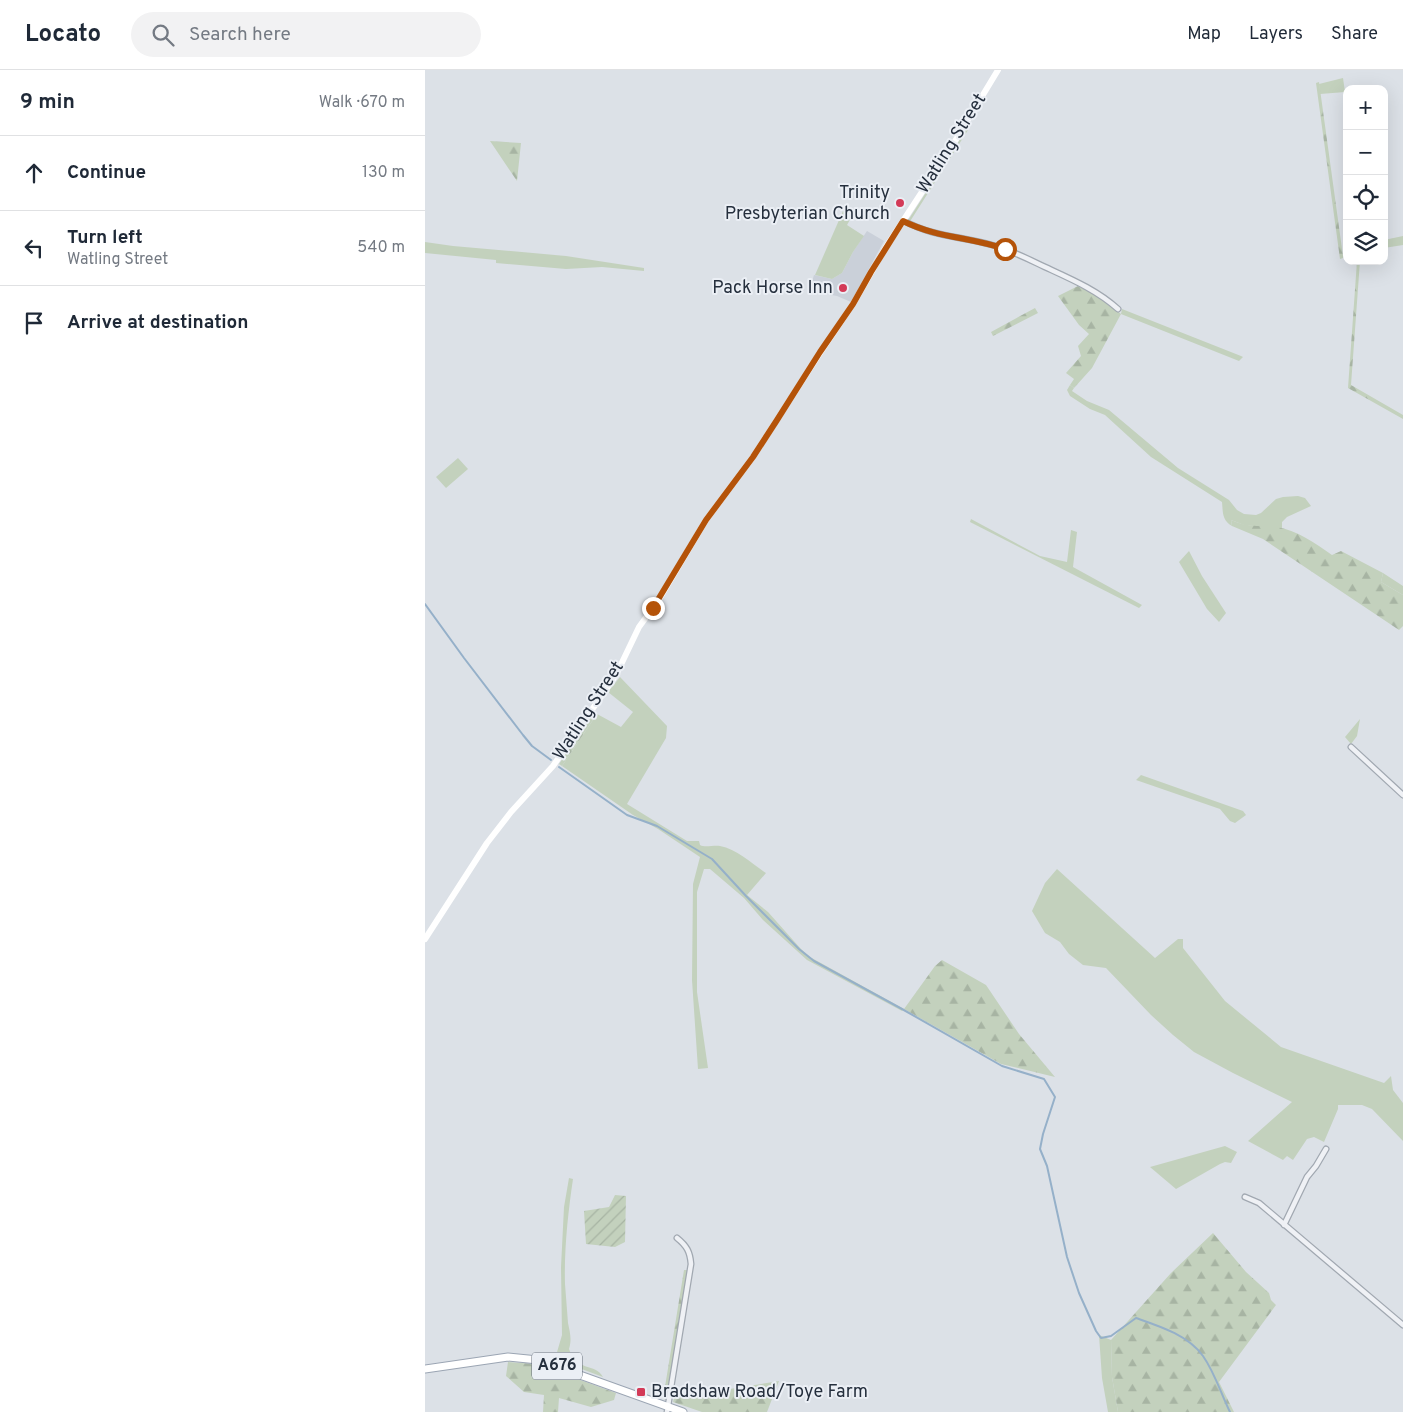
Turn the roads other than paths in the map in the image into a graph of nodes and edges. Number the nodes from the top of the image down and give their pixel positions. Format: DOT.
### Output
graph roads {
  1 [pos="998,70"];
  2 [pos="903,221"];
  3 [pos="1118,309"];
  4 [pos="1351,747"];
  5 [pos="1403,795"];
  6 [pos="425,939"];
  7 [pos="1326,1149"];
  8 [pos="1245,1197"];
  9 [pos="1284,1225"];
  10 [pos="677,1238"];
  11 [pos="1403,1325"];
  12 [pos="425,1369"];
  13 [pos="668,1410"];
  14 [pos="683,1412"];
  1 -- 2 [label="street, Watling Street"];
  2 -- 3 [label="street"];
  2 -- 6 [label="street, Watling Street"];
  4 -- 5 [label="street"];
  7 -- 9 [label="street"];
  8 -- 9 [label="street"];
  9 -- 11 [label="street"];
  10 -- 13 [label="street"];
  12 -- 13 [label="main road, A676"];
  13 -- 14 [label="main road, A676"];
}
